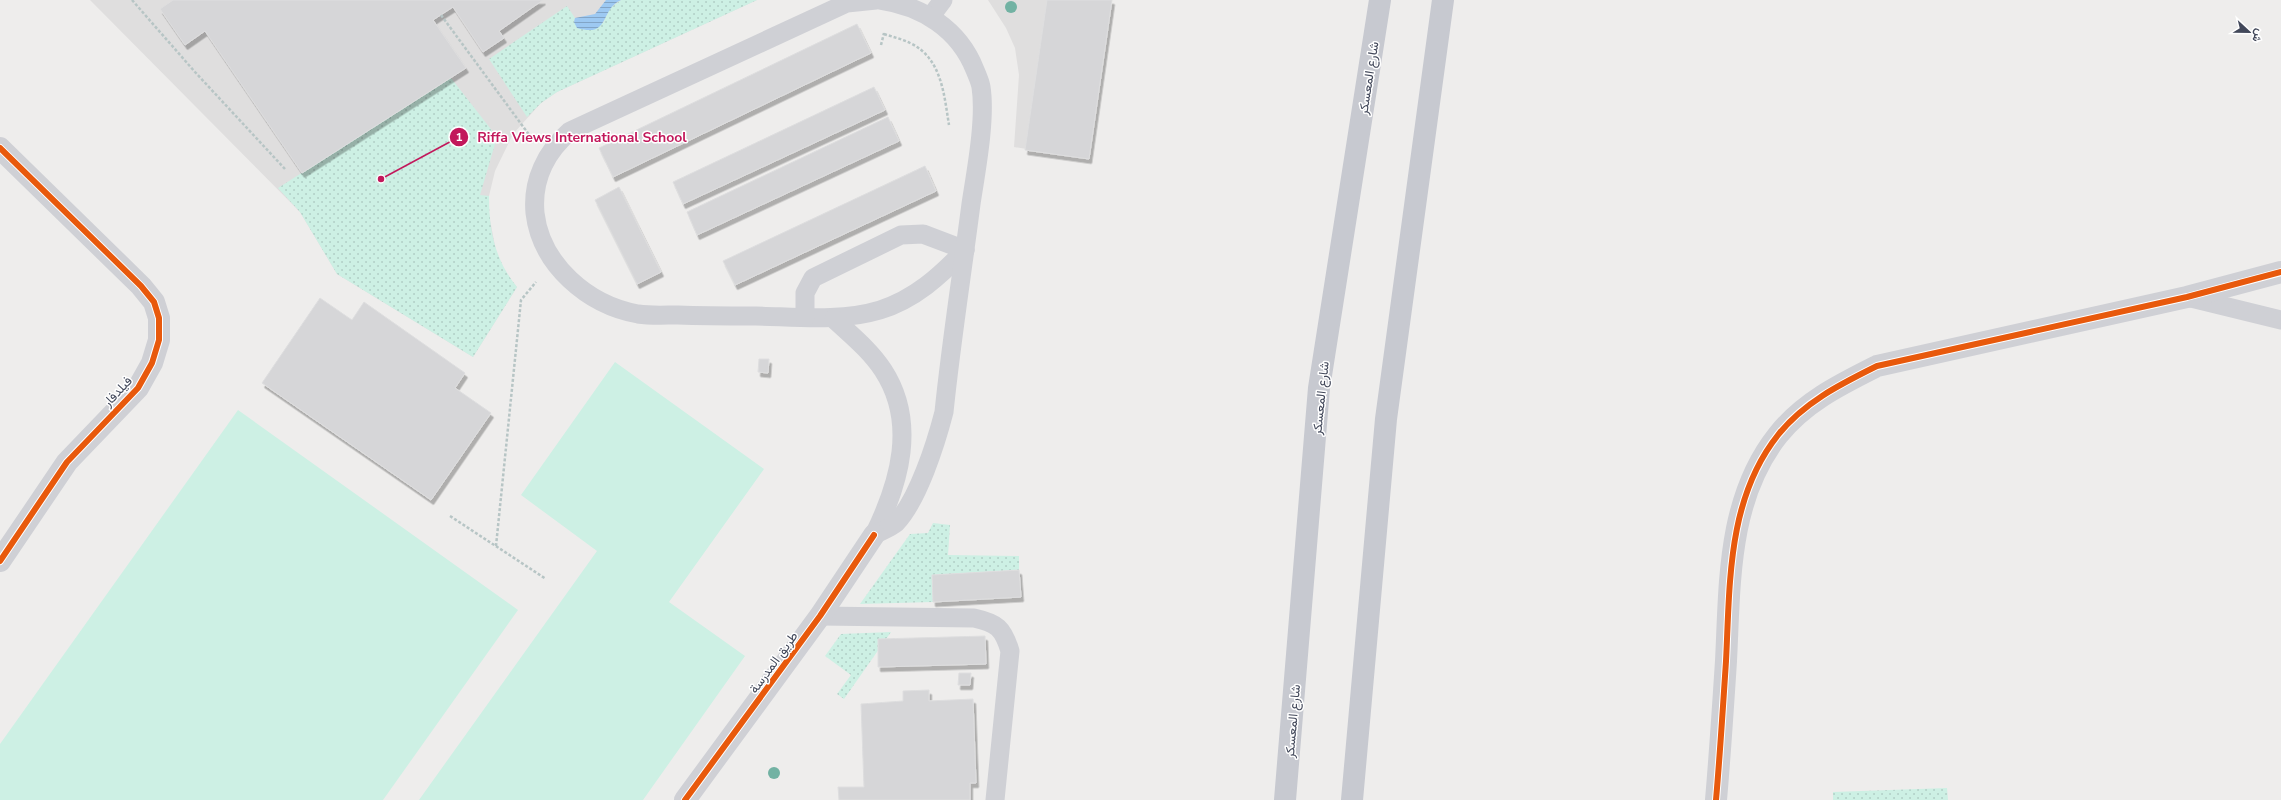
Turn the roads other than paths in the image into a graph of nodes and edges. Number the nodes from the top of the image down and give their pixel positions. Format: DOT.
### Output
graph roads {
  1 [pos="876,0"];
  2 [pos="880,0"];
  3 [pos="943,0"];
  4 [pos="1380,0"];
  5 [pos="1443,0"];
  6 [pos="931,16"];
  7 [pos="0,148"];
  8 [pos="965,250"];
  9 [pos="2281,272"];
  10 [pos="2187,298"];
  11 [pos="805,317"];
  12 [pos="834,319"];
  13 [pos="2281,320"];
  14 [pos="874,535"];
  15 [pos="0,561"];
  16 [pos="820,616"];
  17 [pos="686,800"];
  18 [pos="995,800"];
  19 [pos="1285,800"];
  20 [pos="1352,800"];
  21 [pos="1716,800"];
  1 -- 11 [label="lane"];
  2 -- 6 [label="lane"];
  3 -- 6 [label="lane"];
  4 -- 19 [label="main road, شارع المعسكر"];
  5 -- 20 [label="main road"];
  6 -- 8 [label="lane"];
  7 -- 15 [label="street, فيلدفار"];
  8 -- 11 [label="lane"];
  8 -- 12 [label="lane"];
  8 -- 14 [label="lane"];
  9 -- 10 [label="street"];
  10 -- 13 [label="lane"];
  10 -- 21 [label="street"];
  11 -- 12 [label="lane"];
  12 -- 14 [label="lane"];
  14 -- 16 [label="street, طريق المدرسة"];
  16 -- 17 [label="street, طريق المدرسة"];
  16 -- 18 [label="lane"];
}
